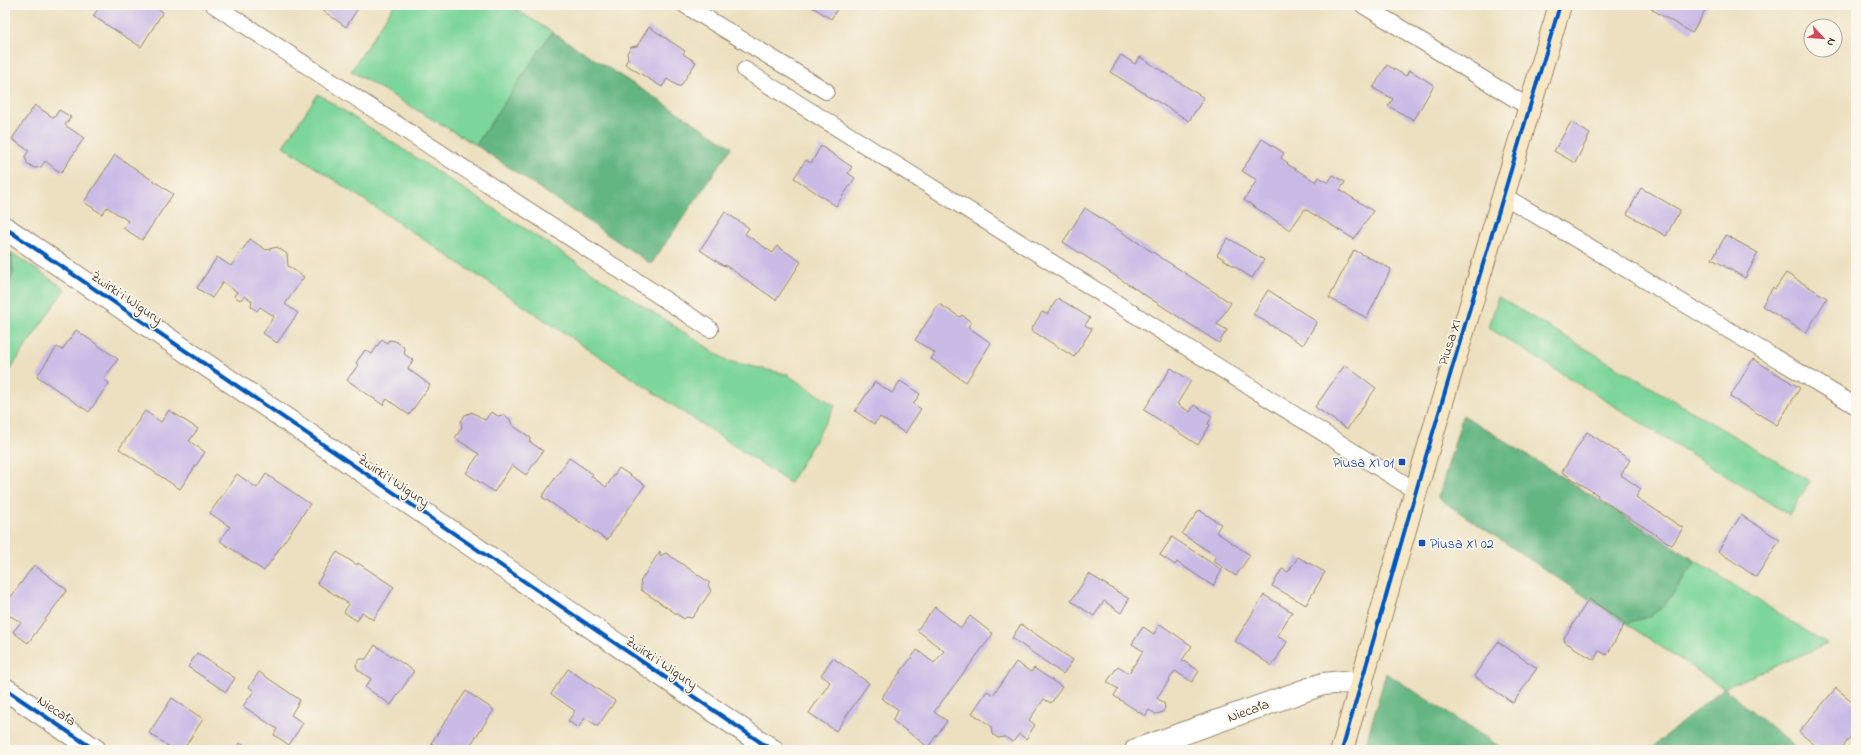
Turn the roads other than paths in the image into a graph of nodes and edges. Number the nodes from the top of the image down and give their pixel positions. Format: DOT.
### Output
graph roads {
  1 [pos="214,5"];
  2 [pos="685,5"];
  3 [pos="1362,5"];
  4 [pos="1560,5"];
  5 [pos="745,70"];
  6 [pos="826,91"];
  7 [pos="1530,108"];
  8 [pos="1504,196"];
  9 [pos="5,228"];
  10 [pos="710,329"];
  11 [pos="1856,406"];
  12 [pos="1416,491"];
  13 [pos="1362,685"];
  14 [pos="5,689"];
  15 [pos="96,750"];
  16 [pos="772,750"];
  17 [pos="1136,750"];
  18 [pos="1342,750"];
  1 -- 10 [label="lane"];
  2 -- 6 [label="lane"];
  3 -- 7 [label="lane"];
  4 -- 7 [label="street, Piusa XI"];
  5 -- 12 [label="lane"];
  7 -- 8 [label="street, Piusa XI"];
  8 -- 11 [label="lane"];
  8 -- 12 [label="street, Piusa XI"];
  9 -- 16 [label="street, Żwirki i Wigury"];
  12 -- 13 [label="street, Piusa XI"];
  13 -- 17 [label="street, Niecała"];
  13 -- 18 [label="street, Piusa XI"];
  14 -- 15 [label="street, Niecała"];
}
